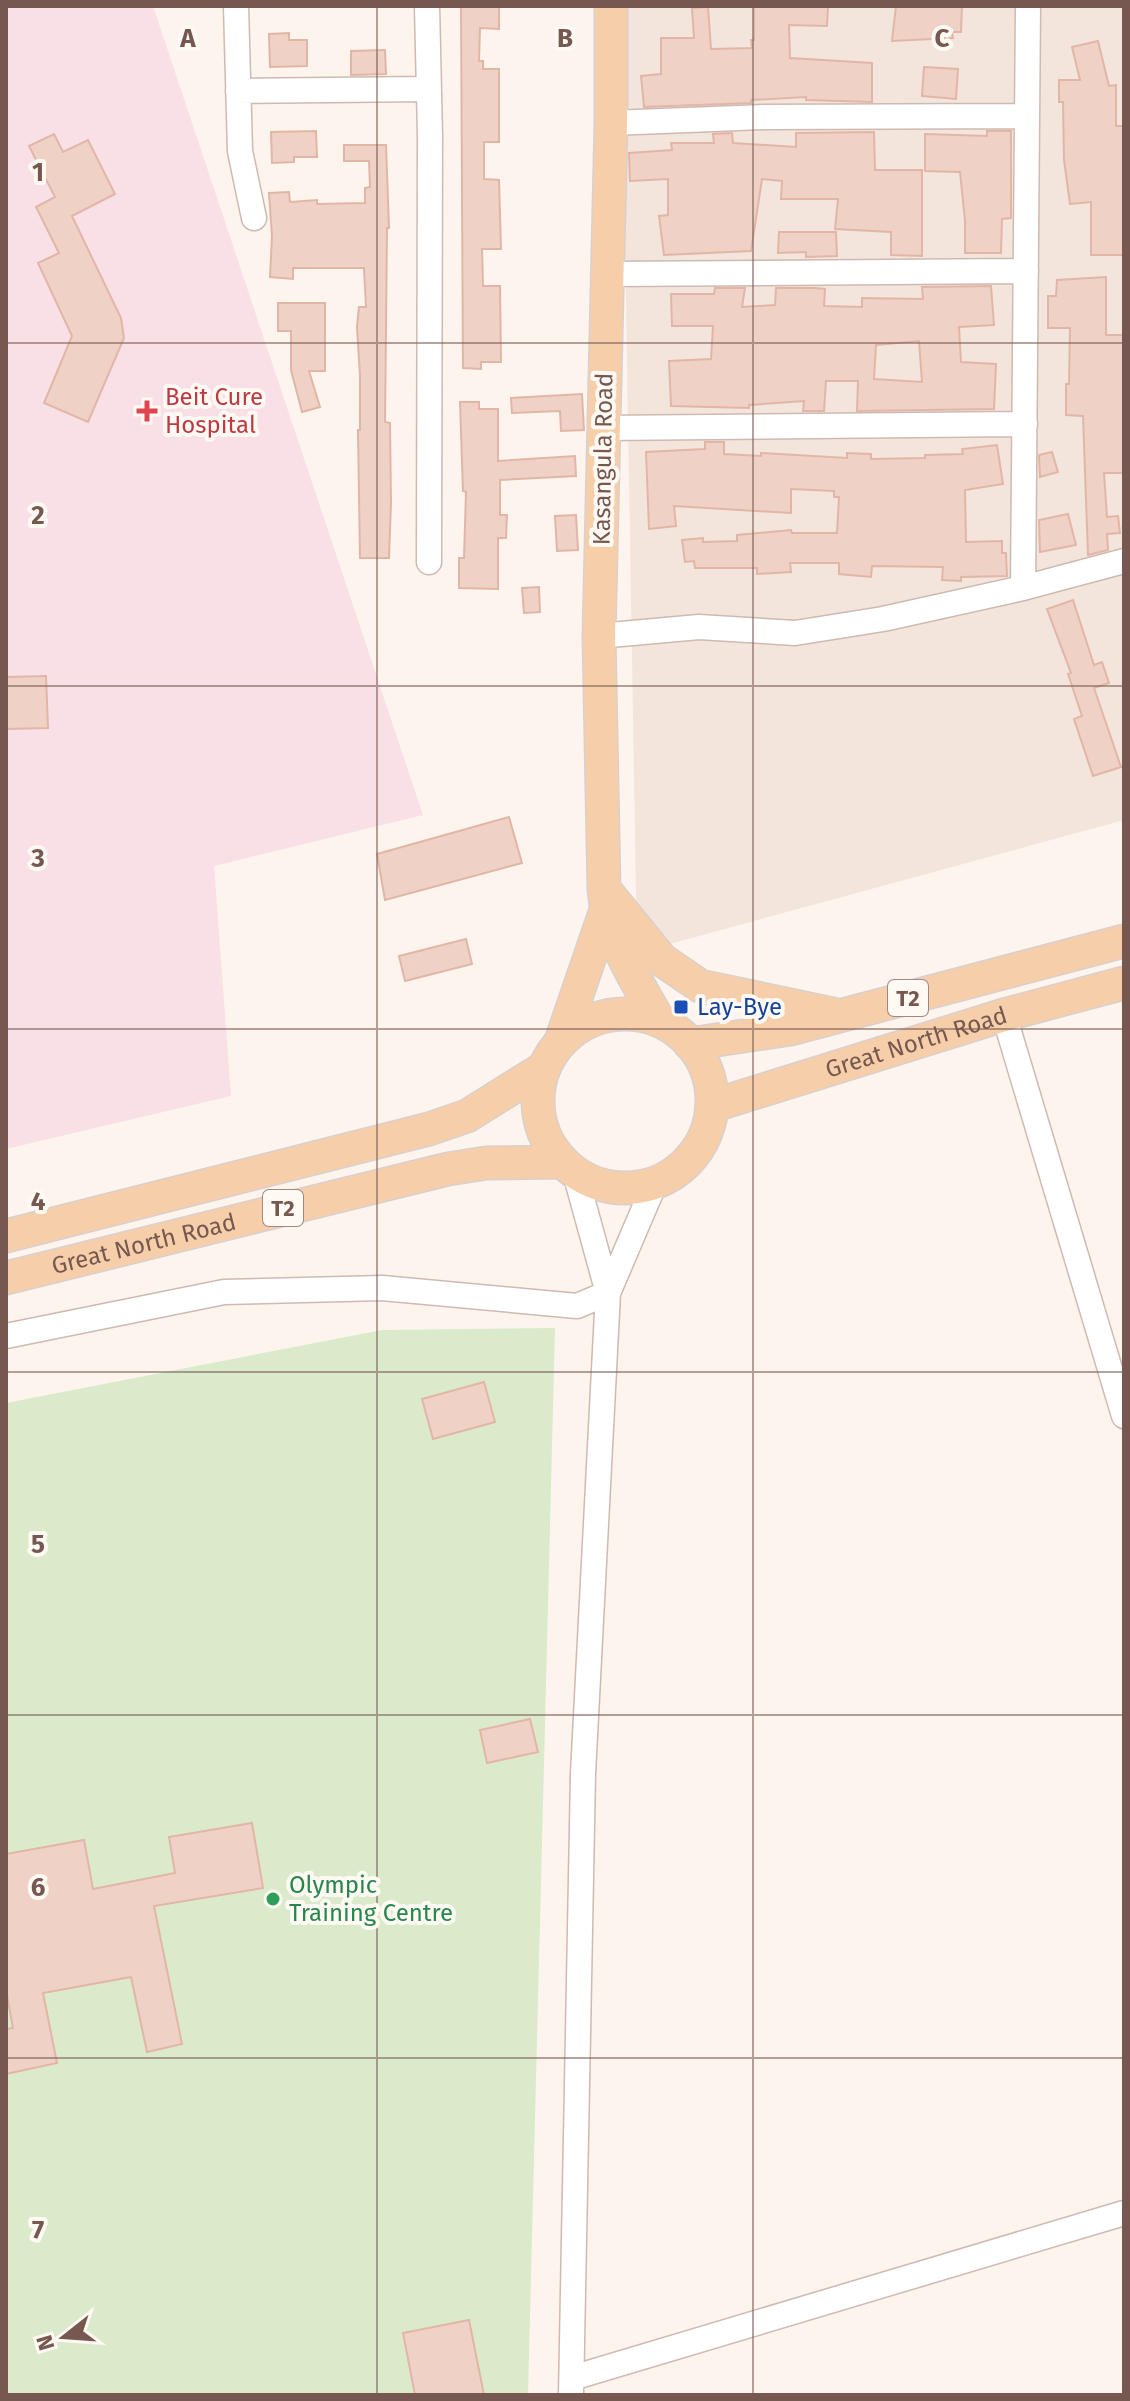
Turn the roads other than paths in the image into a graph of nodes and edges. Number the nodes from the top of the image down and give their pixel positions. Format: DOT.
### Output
graph roads {
  1 [pos="236,6"];
  2 [pos="427,6"];
  3 [pos="611,6"];
  4 [pos="1028,6"];
  5 [pos="428,89"];
  6 [pos="238,91"];
  7 [pos="1027,116"];
  8 [pos="611,123"];
  9 [pos="254,218"];
  10 [pos="1026,271"];
  11 [pos="608,274"];
  12 [pos="1025,424"];
  13 [pos="604,428"];
  14 [pos="1124,561"];
  15 [pos="429,562"];
  16 [pos="1023,588"];
  17 [pos="599,636"];
  18 [pos="605,901"];
  19 [pos="1124,941"];
  20 [pos="1124,983"];
  21 [pos="1004,1015"];
  22 [pos="843,1016"];
  23 [pos="659,1021"];
  24 [pos="561,1041"];
  25 [pos="690,1044"];
  26 [pos="544,1068"];
  27 [pos="712,1106"];
  28 [pos="569,1167"];
  29 [pos="655,1183"];
  30 [pos="6,1236"];
  31 [pos="6,1278"];
  32 [pos="608,1293"];
  33 [pos="6,1336"];
  34 [pos="1124,1416"];
  35 [pos="1124,2213"];
  36 [pos="572,2386"];
  1 -- 6 [label="street"];
  2 -- 5 [label="street"];
  3 -- 8 [label="main road, Kasangula Road"];
  4 -- 7 [label="street"];
  5 -- 6 [label="street"];
  5 -- 15 [label="street"];
  6 -- 9 [label="street"];
  7 -- 8 [label="street"];
  7 -- 10 [label="street"];
  8 -- 11 [label="main road, Kasangula Road"];
  10 -- 11 [label="street"];
  10 -- 12 [label="street"];
  11 -- 13 [label="main road, Kasangula Road"];
  12 -- 13 [label="street"];
  12 -- 16 [label="street"];
  13 -- 17 [label="main road, Kasangula Road"];
  14 -- 16 [label="street"];
  16 -- 17 [label="street"];
  17 -- 18 [label="main road, Kasangula Road"];
  18 -- 22 [label="main road"];
  18 -- 23 [label="main road, Kasangula Road"];
  18 -- 24 [label="main road, Kasangula Road"];
  19 -- 22 [label="main road, Great North Road / T2"];
  20 -- 21 [label="main road, Great North Road / T2"];
  21 -- 27 [label="main road, Great North Road / T2"];
  21 -- 34 [label="street"];
  22 -- 25 [label="main road, Great North Road / T2"];
  23 -- 24 [label="main road, T2"];
  23 -- 25 [label="main road, T2"];
  24 -- 26 [label="main road, T2"];
  25 -- 27 [label="main road, T2"];
  26 -- 28 [label="main road, T2"];
  26 -- 30 [label="main road, Great North Road / T2"];
  27 -- 29 [label="main road, T2"];
  28 -- 29 [label="main road, T2"];
  28 -- 31 [label="main road, Great North Road / T2"];
  28 -- 32 [label="street"];
  29 -- 32 [label="street"];
  32 -- 33 [label="street"];
  32 -- 36 [label="street"];
  35 -- 36 [label="street"];
}
